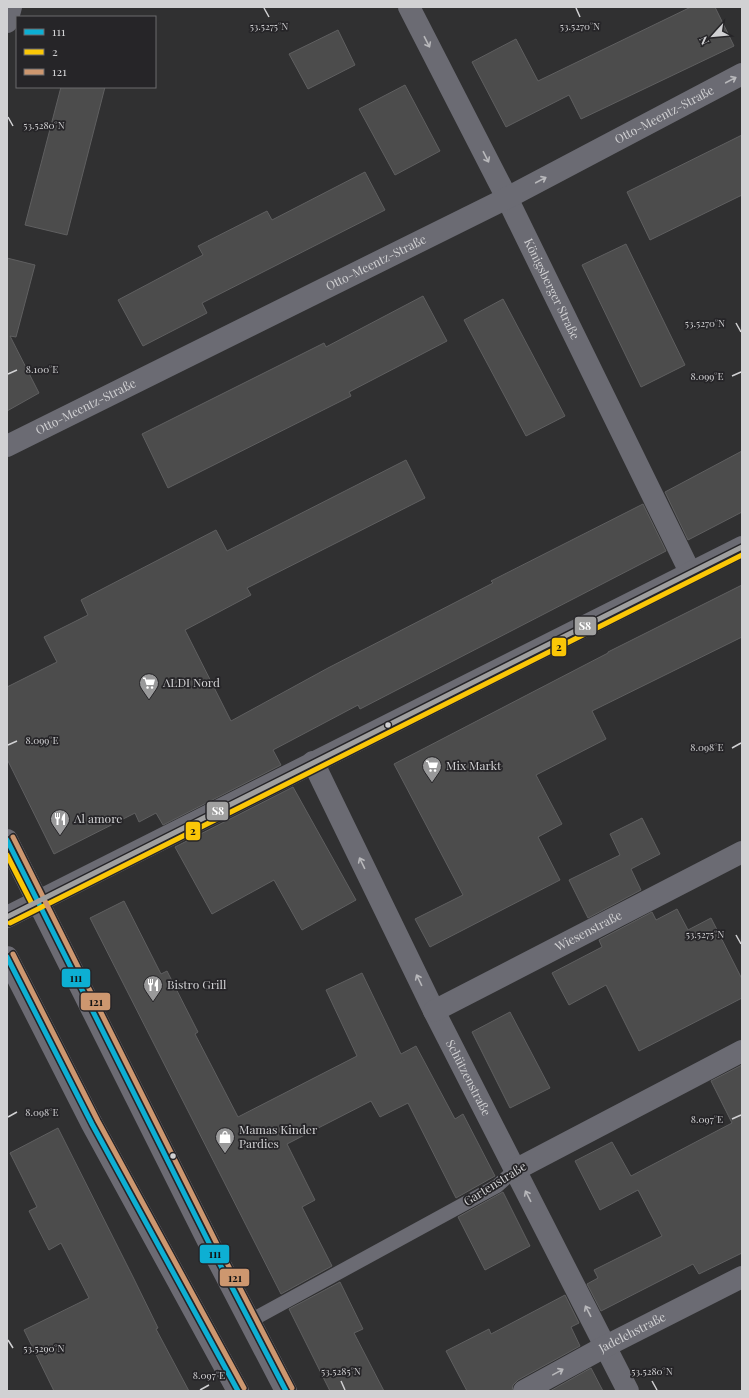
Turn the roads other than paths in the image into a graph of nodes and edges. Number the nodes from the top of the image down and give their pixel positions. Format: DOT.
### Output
graph roads {
  1 [pos="11,7"];
  2 [pos="409,7"];
  3 [pos="7,22"];
  4 [pos="742,74"];
  5 [pos="507,198"];
  6 [pos="7,446"];
  7 [pos="742,547"];
  8 [pos="690,572"];
  9 [pos="313,762"];
  10 [pos="7,840"];
  11 [pos="742,852"];
  12 [pos="38,901"];
  13 [pos="7,917"];
  14 [pos="7,957"];
  15 [pos="434,1011"];
  16 [pos="742,1051"];
  17 [pos="515,1170"];
  18 [pos="742,1277"];
  19 [pos="250,1320"];
  20 [pos="606,1346"];
  21 [pos="238,1391"];
  22 [pos="286,1391"];
  23 [pos="524,1391"];
  24 [pos="628,1391"];
  1 -- 3 [label="street"];
  2 -- 5 [label="street, Königsberger Straße, one-way"];
  5 -- 4 [label="street, Otto-Meentz-Straße, one-way"];
  5 -- 6 [label="street, Otto-Meentz-Straße"];
  5 -- 8 [label="street, Königsberger Straße"];
  7 -- 8 [label="street"];
  8 -- 9 [label="street"];
  9 -- 12 [label="street"];
  15 -- 9 [label="street, Schützenstraße, one-way"];
  10 -- 12 [label="main road"];
  11 -- 15 [label="street, Wiesenstraße"];
  12 -- 13 [label="street"];
  12 -- 19 [label="main road"];
  14 -- 21 [label="main road"];
  15 -- 17 [label="street, Schützenstraße"];
  16 -- 17 [label="street, Gartenstraße"];
  17 -- 19 [label="lane, Gartenstraße"];
  20 -- 17 [label="street, Schützenstraße, one-way"];
  18 -- 20 [label="street, Jadelehstraße"];
  19 -- 22 [label="main road"];
  23 -- 20 [label="street, Jadelehstraße, one-way"];
  20 -- 24 [label="street, Schützenstraße"];
}
